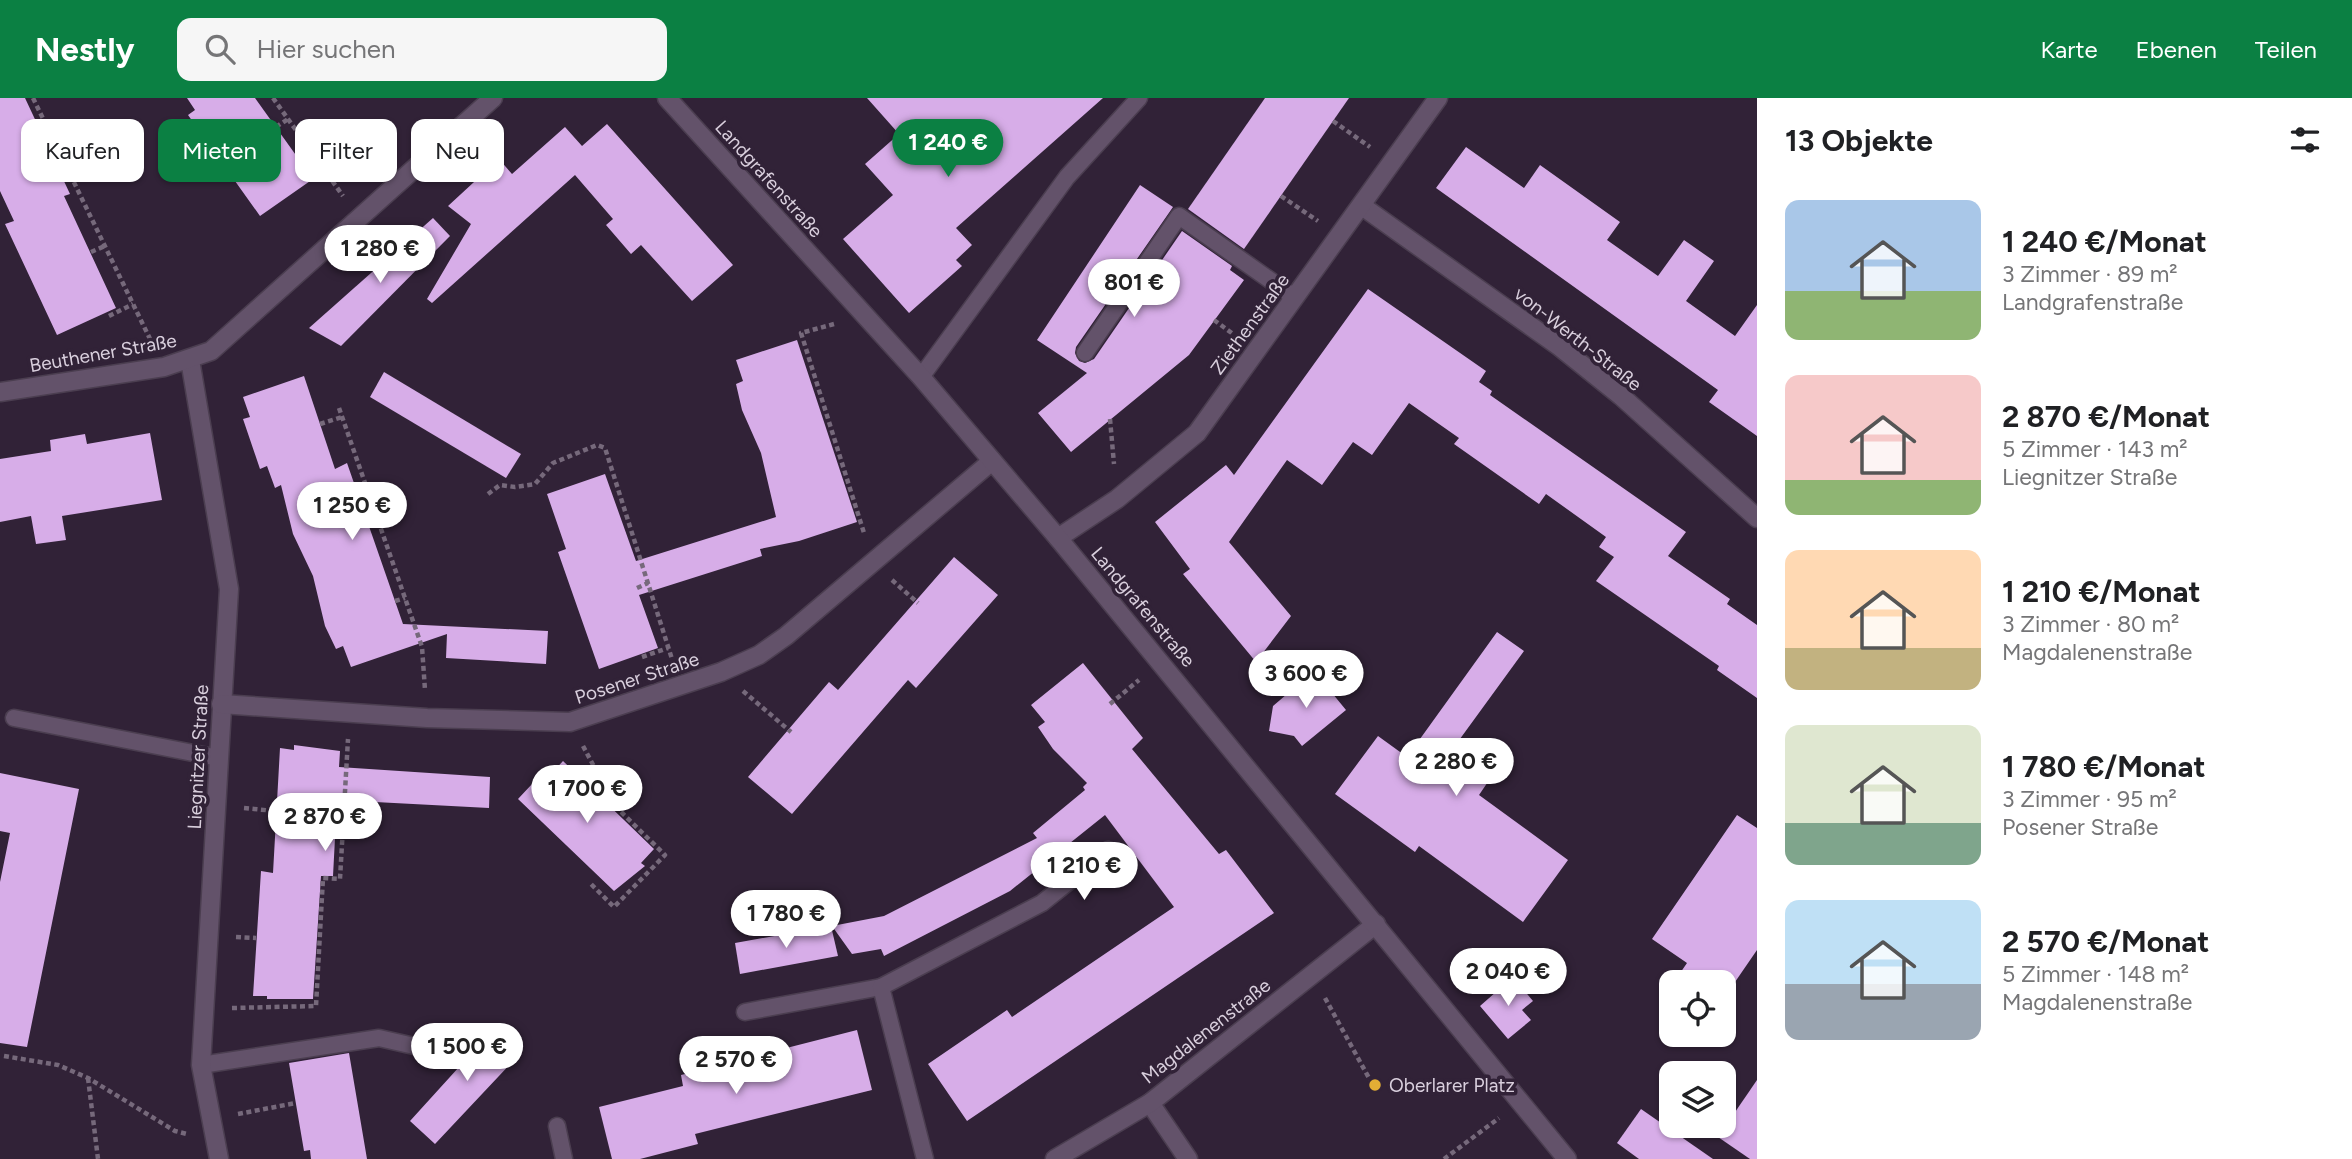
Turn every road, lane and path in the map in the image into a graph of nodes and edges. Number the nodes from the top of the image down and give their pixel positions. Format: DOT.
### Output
graph roads {
  1 [pos="33,98"];
  2 [pos="273,98"];
  3 [pos="494,98"];
  4 [pos="667,98"];
  5 [pos="1139,98"];
  6 [pos="1438,98"];
  7 [pos="288,119"];
  8 [pos="1333,121"];
  9 [pos="281,124"];
  10 [pos="1393,163"];
  11 [pos="1281,196"];
  12 [pos="1362,206"];
  13 [pos="357,217"];
  14 [pos="1340,237"];
  15 [pos="105,246"];
  16 [pos="90,252"];
  17 [pos="1294,297"];
  18 [pos="133,304"];
  19 [pos="109,316"];
  20 [pos="865,316"];
  21 [pos="1085,354"];
  22 [pos="190,360"];
  23 [pos="164,367"];
  24 [pos="921,377"];
  25 [pos="817,384"];
  26 [pos="808,386"];
  27 [pos="0,392"];
  28 [pos="339,408"];
  29 [pos="342,417"];
  30 [pos="1110,419"];
  31 [pos="320,424"];
  32 [pos="992,461"];
  33 [pos="846,477"];
  34 [pos="839,478"];
  35 [pos="368,493"];
  36 [pos="488,494"];
  37 [pos="359,497"];
  38 [pos="1117,499"];
  39 [pos="1757,518"];
  40 [pos="1058,538"];
  41 [pos="871,562"];
  42 [pos="648,583"];
  43 [pos="637,588"];
  44 [pos="405,598"];
  45 [pos="395,601"];
  46 [pos="668,648"];
  47 [pos="642,657"];
  48 [pos="1161,662"];
  49 [pos="721,672"];
  50 [pos="680,686"];
  51 [pos="221,704"];
  52 [pos="1110,704"];
  53 [pos="349,714"];
  54 [pos="14,719"];
  55 [pos="427,719"];
  56 [pos="570,722"];
  57 [pos="791,732"];
  58 [pos="219,758"];
  59 [pos="1108,850"];
  60 [pos="589,882"];
  61 [pos="1376,924"];
  62 [pos="1312,974"];
  63 [pos="881,988"];
  64 [pos="205,1008"];
  65 [pos="745,1012"];
  66 [pos="436,1051"];
  67 [pos="4,1056"];
  68 [pos="201,1065"];
  69 [pos="88,1078"];
  70 [pos="1375,1089"];
  71 [pos="296,1103"];
  72 [pos="1150,1103"];
  73 [pos="1519,1104"];
  74 [pos="213,1126"];
  75 [pos="557,1126"];
  76 [pos="98,1159"];
  77 [pos="219,1159"];
  78 [pos="564,1159"];
  79 [pos="925,1159"];
  80 [pos="1055,1159"];
  81 [pos="1188,1159"];
  82 [pos="1444,1159"];
  83 [pos="1567,1159"];
  1 -- 15 [label="path"];
  2 -- 7 [label="path"];
  3 -- 13 [label="street, Beuthener Straße"];
  4 -- 20 [label="street, Landgrafenstraße"];
  5 -- 24 [label="lane"];
  6 -- 10 [label="street, Ziethenstraße"];
  7 -- 9 [label="path"];
  7 -- 13 [label="path"];
  8 -- 10 [label="path"];
  10 -- 12 [label="street, Ziethenstraße"];
  11 -- 14 [label="path"];
  12 -- 14 [label="street, Ziethenstraße"];
  12 -- 39 [label="street, von-Werth-Straße"];
  13 -- 22 [label="street, Beuthener Straße"];
  14 -- 17 [label="street, Ziethenstraße"];
  15 -- 16 [label="path"];
  15 -- 18 [label="path"];
  17 -- 21 [label="lane"];
  17 -- 38 [label="street, Ziethenstraße"];
  18 -- 19 [label="path"];
  18 -- 23 [label="path"];
  20 -- 24 [label="street, Landgrafenstraße"];
  20 -- 25 [label="path"];
  22 -- 23 [label="street, Beuthener Straße"];
  22 -- 51 [label="street, Liegnitzer Straße"];
  23 -- 27 [label="street, Beuthener Straße"];
  24 -- 32 [label="street, Landgrafenstraße"];
  25 -- 26 [label="path"];
  25 -- 33 [label="path"];
  28 -- 29 [label="path"];
  29 -- 31 [label="path"];
  29 -- 35 [label="path"];
  30 -- 38 [label="path"];
  32 -- 40 [label="street, Landgrafenstraße"];
  32 -- 41 [label="street, Posener Straße"];
  33 -- 34 [label="path"];
  33 -- 41 [label="path"];
  35 -- 37 [label="path"];
  35 -- 44 [label="path"];
  36 -- 42 [label="path"];
  38 -- 40 [label="street, Ziethenstraße"];
  40 -- 48 [label="street, Landgrafenstraße"];
  41 -- 49 [label="street, Posener Straße"];
  42 -- 43 [label="path"];
  42 -- 46 [label="path"];
  44 -- 45 [label="path"];
  44 -- 55 [label="path"];
  46 -- 47 [label="path"];
  46 -- 50 [label="path"];
  48 -- 52 [label="path"];
  48 -- 61 [label="street, Landgrafenstraße"];
  49 -- 50 [label="street, Posener Straße"];
  49 -- 57 [label="path"];
  50 -- 56 [label="street, Posener Straße"];
  51 -- 53 [label="street, Posener Straße"];
  51 -- 58 [label="street, Liegnitzer Straße"];
  53 -- 55 [label="street, Posener Straße"];
  53 -- 64 [label="path"];
  54 -- 58 [label="lane"];
  55 -- 56 [label="street, Posener Straße"];
  56 -- 60 [label="path"];
  58 -- 64 [label="street, Liegnitzer Straße"];
  59 -- 63 [label="lane"];
  61 -- 62 [label="street, Magdalenenstraße"];
  61 -- 73 [label="street, Landgrafenstraße"];
  62 -- 70 [label="path"];
  62 -- 72 [label="street, Magdalenenstraße"];
  63 -- 65 [label="lane"];
  63 -- 79 [label="lane"];
  64 -- 68 [label="street, Liegnitzer Straße"];
  66 -- 68 [label="lane"];
  67 -- 69 [label="path"];
  68 -- 74 [label="street, Liegnitzer Straße"];
  69 -- 74 [label="path"];
  69 -- 76 [label="path"];
  71 -- 74 [label="path"];
  72 -- 80 [label="street, Magdalenenstraße"];
  72 -- 81 [label="street"];
  73 -- 82 [label="path"];
  73 -- 83 [label="street, Landgrafenstraße"];
  74 -- 77 [label="street, Liegnitzer Straße"];
  75 -- 78 [label="lane"];
}
